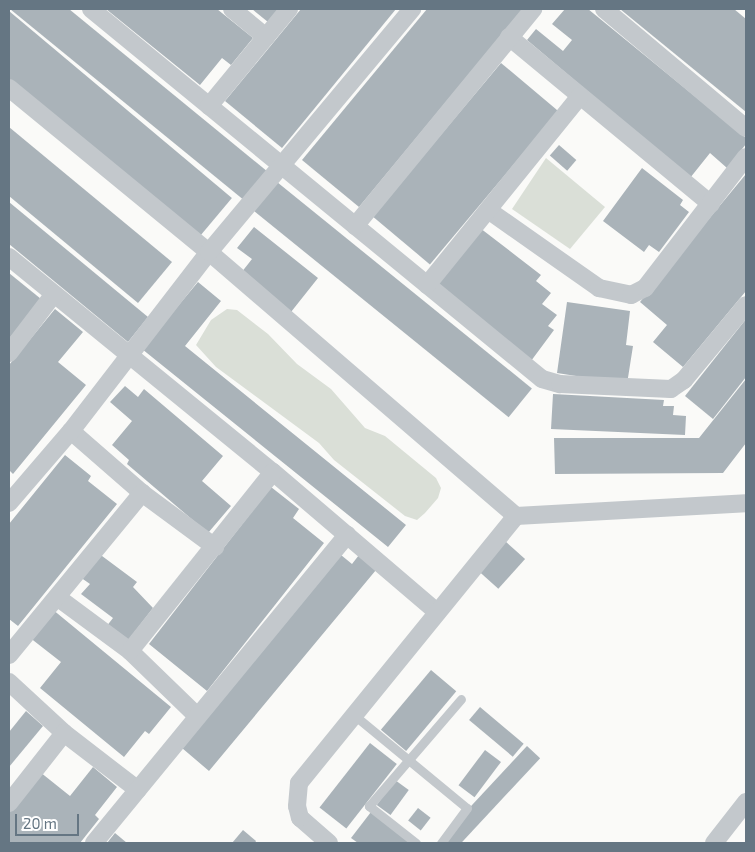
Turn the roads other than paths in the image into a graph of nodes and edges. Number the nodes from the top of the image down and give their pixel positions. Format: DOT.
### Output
graph roads {
  1 [pos="90,9"];
  2 [pos="232,9"];
  3 [pos="290,9"];
  4 [pos="412,9"];
  5 [pos="533,9"];
  6 [pos="604,9"];
  7 [pos="266,37"];
  8 [pos="509,37"];
  9 [pos="9,88"];
  10 [pos="580,96"];
  11 [pos="210,106"];
  12 [pos="746,128"];
  13 [pos="746,157"];
  14 [pos="281,167"];
  15 [pos="711,204"];
  16 [pos="488,210"];
  17 [pos="355,226"];
  18 [pos="209,252"];
  19 [pos="9,257"];
  20 [pos="427,285"];
  21 [pos="54,294"];
  22 [pos="746,305"];
  23 [pos="9,353"];
  24 [pos="130,355"];
  25 [pos="71,431"];
  26 [pos="273,472"];
  27 [pos="142,493"];
  28 [pos="10,500"];
  29 [pos="746,502"];
  30 [pos="516,516"];
  31 [pos="346,535"];
  32 [pos="215,547"];
  33 [pos="57,597"];
  34 [pos="436,612"];
  35 [pos="130,651"];
  36 [pos="9,655"];
  37 [pos="9,682"];
  38 [pos="461,699"];
  39 [pos="354,715"];
  40 [pos="197,716"];
  41 [pos="64,733"];
  42 [pos="409,760"];
  43 [pos="138,790"];
  44 [pos="11,797"];
  45 [pos="746,802"];
  46 [pos="94,843"];
  47 [pos="329,843"];
  48 [pos="416,843"];
  49 [pos="441,843"];
  50 [pos="714,843"];
  1 -- 11 [label="street"];
  2 -- 7 [label="street"];
  3 -- 7 [label="street"];
  4 -- 14 [label="street"];
  5 -- 8 [label="street"];
  6 -- 12 [label="street"];
  7 -- 11 [label="street"];
  8 -- 10 [label="street"];
  8 -- 17 [label="street"];
  9 -- 18 [label="street"];
  10 -- 15 [label="street"];
  10 -- 16 [label="street"];
  11 -- 14 [label="street"];
  13 -- 15 [label="street"];
  14 -- 17 [label="street"];
  14 -- 18 [label="street"];
  15 -- 16 [label="street"];
  16 -- 20 [label="street"];
  17 -- 20 [label="street"];
  18 -- 24 [label="street"];
  18 -- 30 [label="street"];
  19 -- 21 [label="street"];
  20 -- 22 [label="street"];
  21 -- 23 [label="street"];
  21 -- 24 [label="street"];
  24 -- 25 [label="street"];
  24 -- 26 [label="street"];
  25 -- 27 [label="street"];
  25 -- 28 [label="street"];
  26 -- 31 [label="street"];
  26 -- 32 [label="street"];
  27 -- 32 [label="street"];
  27 -- 33 [label="street"];
  29 -- 30 [label="street"];
  30 -- 34 [label="street"];
  31 -- 34 [label="street"];
  31 -- 40 [label="street"];
  32 -- 35 [label="street"];
  33 -- 35 [label="street"];
  33 -- 36 [label="street"];
  34 -- 39 [label="street"];
  35 -- 40 [label="street"];
  37 -- 41 [label="street"];
  38 -- 42 [label="lane"];
  39 -- 42 [label="lane"];
  39 -- 47 [label="street"];
  40 -- 43 [label="street"];
  41 -- 43 [label="street"];
  41 -- 44 [label="street"];
  42 -- 48 [label="lane"];
  42 -- 49 [label="lane"];
  43 -- 46 [label="street"];
  45 -- 50 [label="street"];
}
